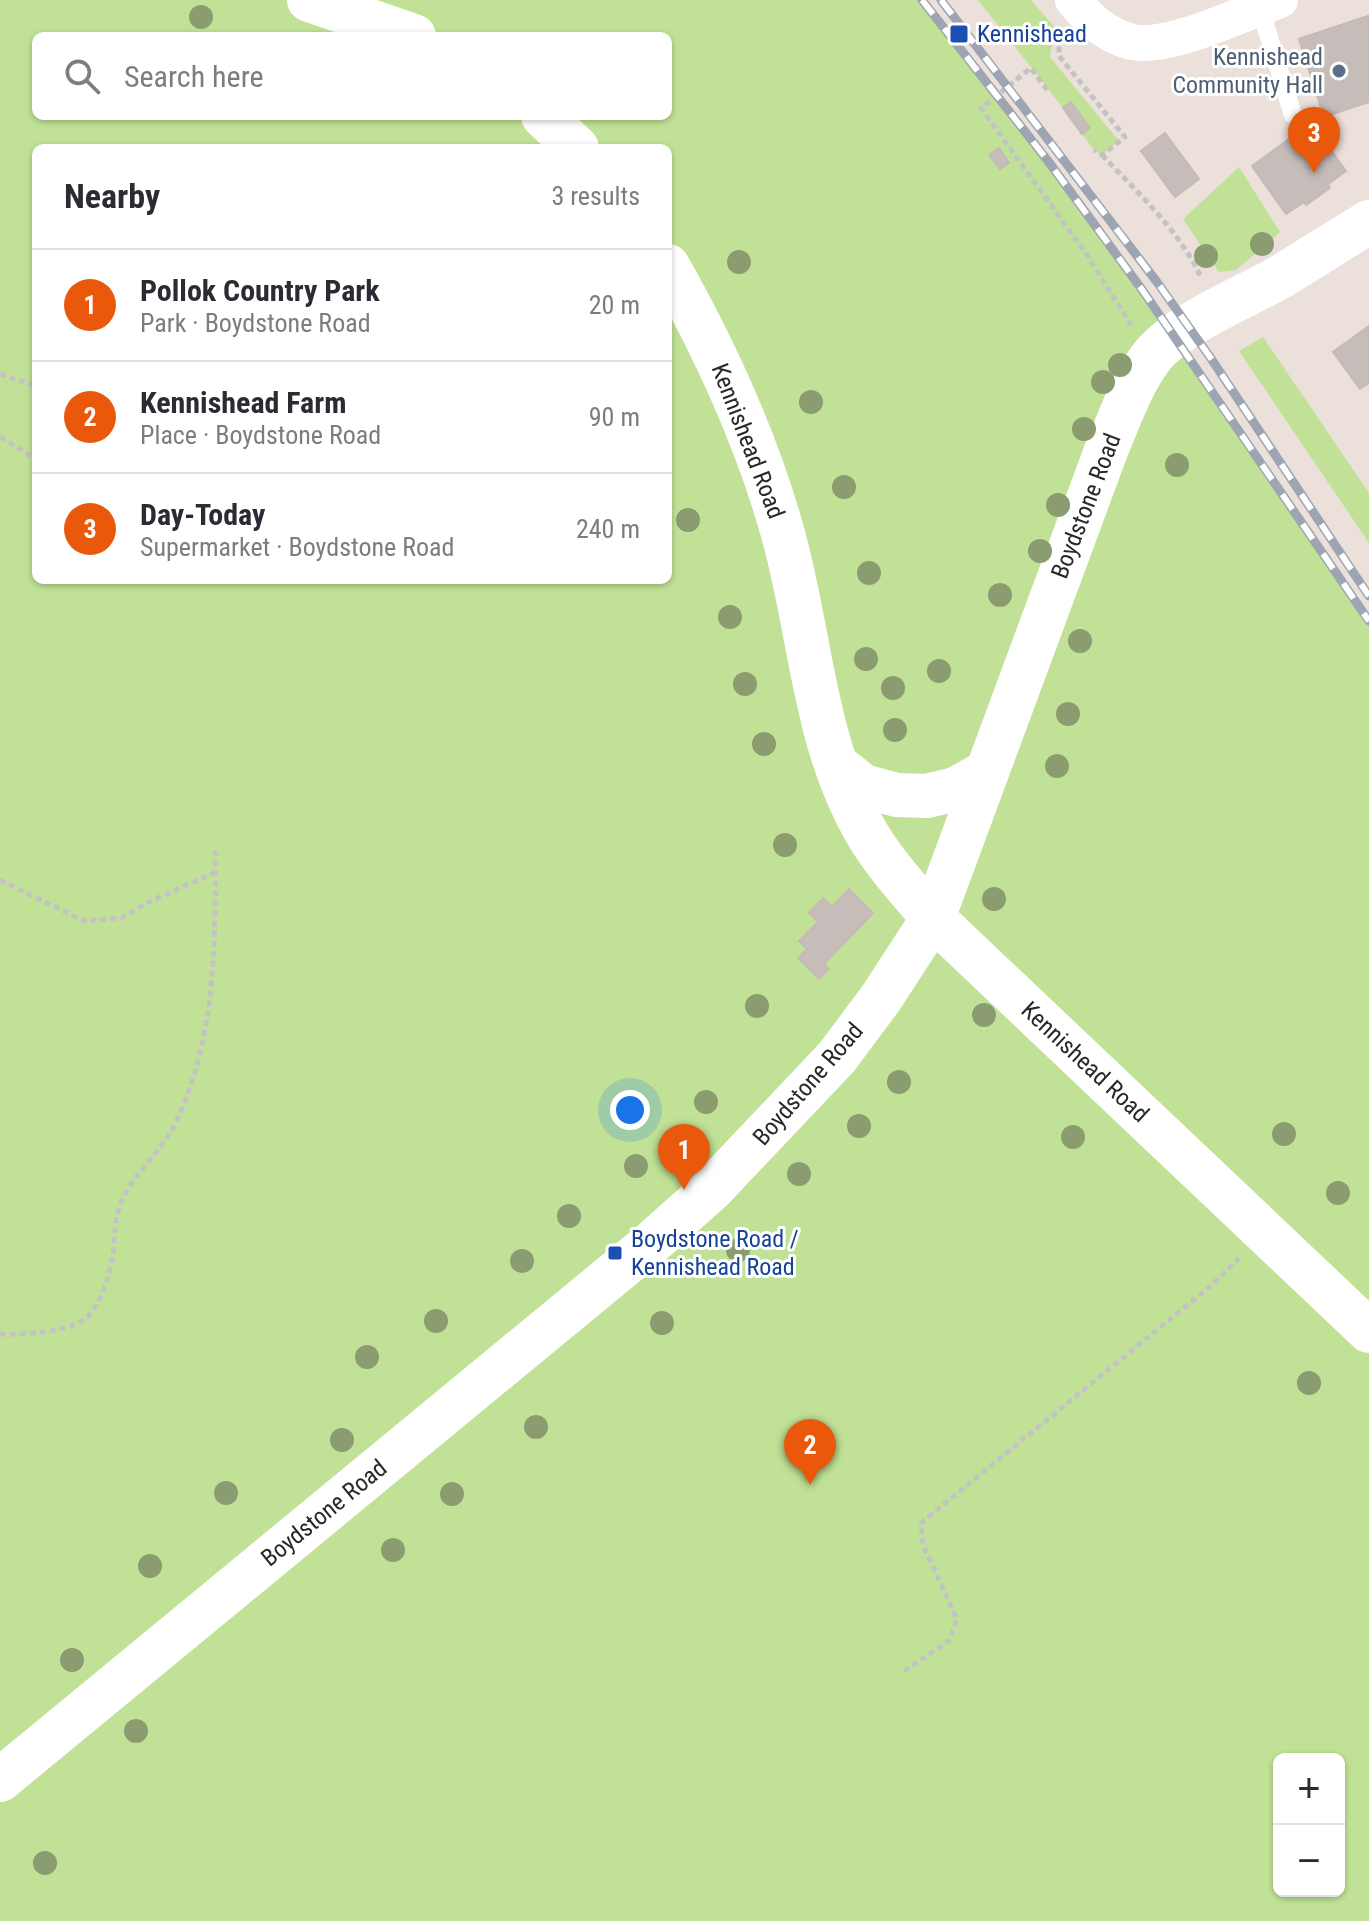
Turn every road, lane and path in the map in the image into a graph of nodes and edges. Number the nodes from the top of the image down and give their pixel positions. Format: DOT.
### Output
graph roads {
  1 [pos="309,0"];
  2 [pos="1270,4"];
  3 [pos="1078,6"];
  4 [pos="402,32"];
  5 [pos="1047,90"];
  6 [pos="1293,115"];
  7 [pos="547,120"];
  8 [pos="573,144"];
  9 [pos="1094,150"];
  10 [pos="1102,155"];
  11 [pos="1369,222"];
  12 [pos="672,273"];
  13 [pos="1216,310"];
  14 [pos="1150,358"];
  15 [pos="0,374"];
  16 [pos="32,385"];
  17 [pos="0,437"];
  18 [pos="32,457"];
  19 [pos="837,765"];
  20 [pos="986,772"];
  21 [pos="215,848"];
  22 [pos="215,872"];
  23 [pos="0,880"];
  24 [pos="933,918"];
  25 [pos="1264,1232"];
  26 [pos="1369,1331"];
  27 [pos="0,1334"];
  28 [pos="904,1671"];
  29 [pos="0,1780"];
  1 -- 4 [label="street"];
  2 -- 3 [label="street"];
  2 -- 6 [label="lane"];
  3 -- 10 [label="path"];
  5 -- 14 [label="path"];
  7 -- 8 [label="street"];
  9 -- 10 [label="path"];
  10 -- 13 [label="path"];
  11 -- 13 [label="street, Boydstone Road"];
  12 -- 19 [label="street, Kennishead Road"];
  13 -- 14 [label="street, Boydstone Road"];
  14 -- 20 [label="street, Boydstone Road"];
  15 -- 16 [label="path"];
  17 -- 18 [label="path"];
  19 -- 20 [label="street"];
  19 -- 24 [label="street, Kennishead Road"];
  20 -- 24 [label="street, Boydstone Road"];
  21 -- 22 [label="path"];
  22 -- 23 [label="path"];
  22 -- 27 [label="path"];
  24 -- 25 [label="street, Kennishead Road"];
  24 -- 29 [label="street, Boydstone Road"];
  25 -- 26 [label="street, Kennishead Road"];
  25 -- 28 [label="path"];
}
